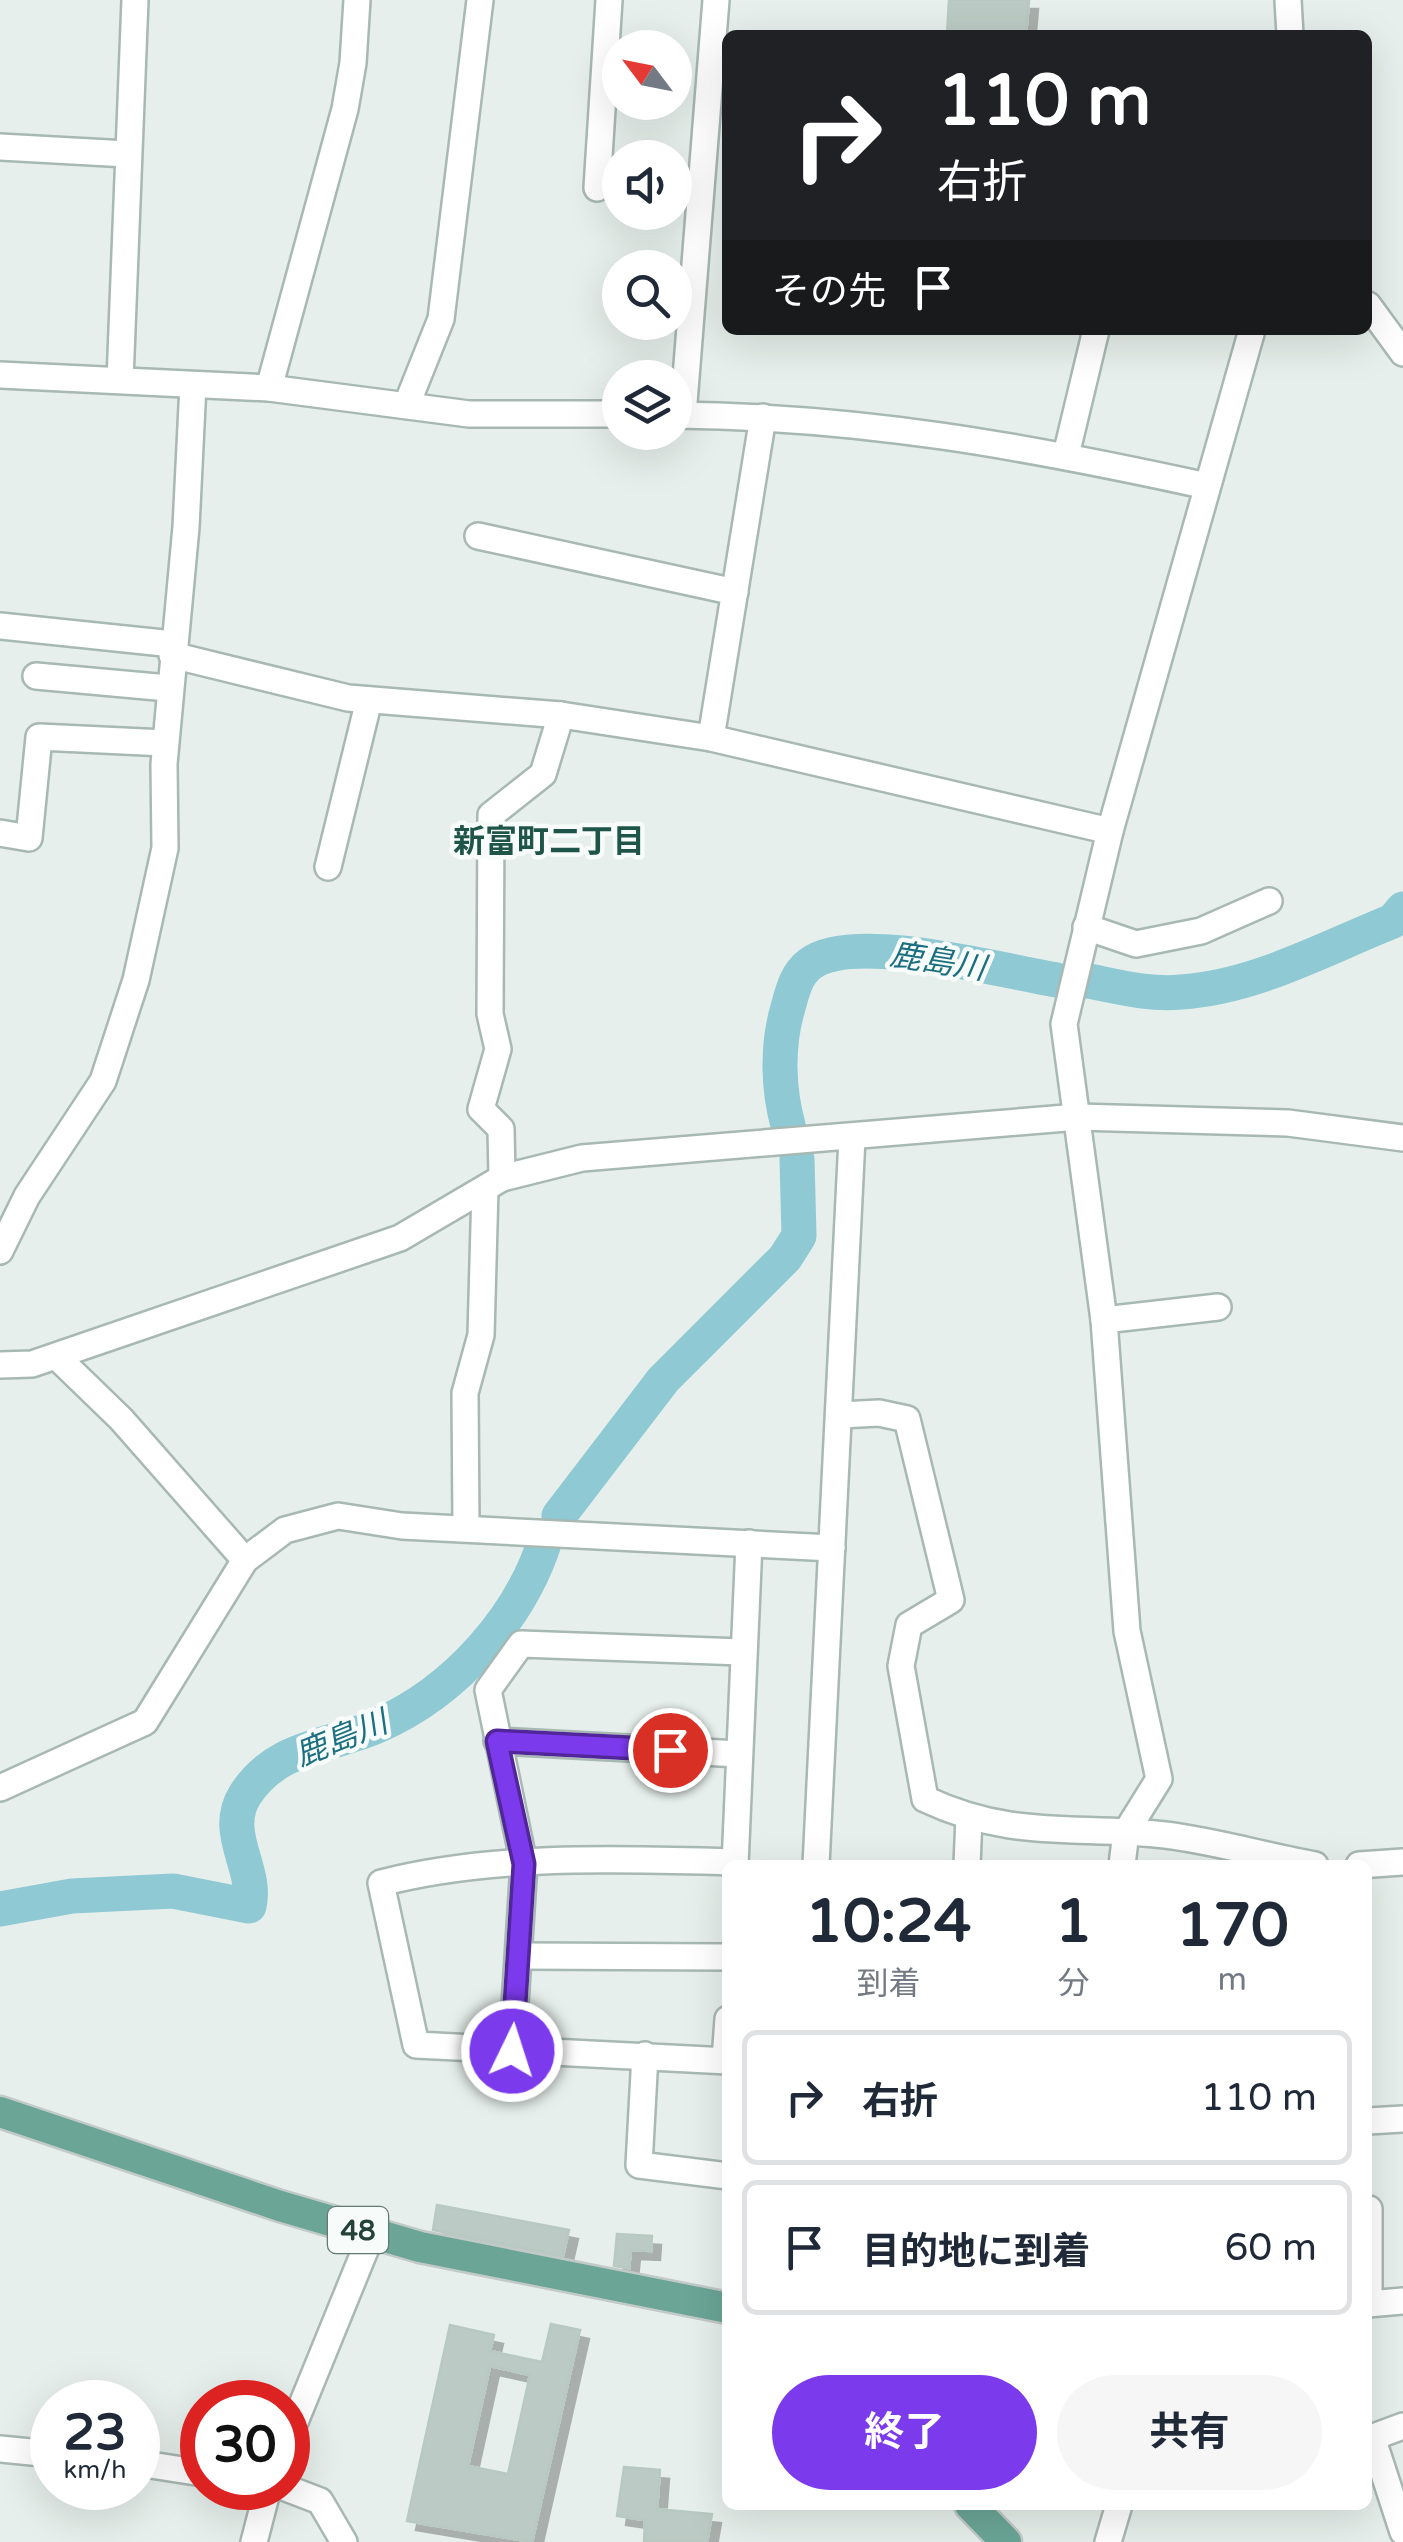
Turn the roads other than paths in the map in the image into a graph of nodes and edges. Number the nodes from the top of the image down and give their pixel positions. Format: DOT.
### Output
graph roads {
  1 [pos="135,0"];
  2 [pos="357,0"];
  3 [pos="480,0"];
  4 [pos="609,0"];
  5 [pos="716,0"];
  6 [pos="1288,0"];
  7 [pos="1290,30"];
  8 [pos="0,147"];
  9 [pos="127,154"];
  10 [pos="597,188"];
  11 [pos="1372,311"];
  12 [pos="1095,335"];
  13 [pos="1251,335"];
  14 [pos="1403,353"];
  15 [pos="684,360"];
  16 [pos="0,375"];
  17 [pos="120,380"];
  18 [pos="193,384"];
  19 [pos="269,388"];
  20 [pos="407,404"];
  21 [pos="602,414"];
  22 [pos="692,415"];
  23 [pos="763,417"];
  24 [pos="1066,455"];
  25 [pos="1207,486"];
  26 [pos="478,536"];
  27 [pos="735,592"];
  28 [pos="0,626"];
  29 [pos="172,650"];
  30 [pos="36,676"];
  31 [pos="168,688"];
  32 [pos="369,700"];
  33 [pos="561,714"];
  34 [pos="712,738"];
  35 [pos="165,743"];
  36 [pos="1110,831"];
  37 [pos="0,834"];
  38 [pos="328,867"];
  39 [pos="1269,901"];
  40 [pos="1086,928"];
  41 [pos="1078,1116"];
  42 [pos="852,1138"];
  43 [pos="1403,1138"];
  44 [pos="494,1184"];
  45 [pos="0,1251"];
  46 [pos="1218,1307"];
  47 [pos="1104,1320"];
  48 [pos="57,1356"];
  49 [pos="0,1365"];
  50 [pos="840,1415"];
  51 [pos="466,1528"];
  52 [pos="749,1543"];
  53 [pos="832,1548"];
  54 [pos="246,1560"];
  55 [pos="742,1652"];
  56 [pos="497,1741"];
  57 [pos="739,1754"];
  58 [pos="0,1788"];
  59 [pos="969,1817"];
  60 [pos="1126,1832"];
  61 [pos="735,1860"];
  62 [pos="816,1860"];
  63 [pos="967,1860"];
  64 [pos="1123,1860"];
  65 [pos="1290,1860"];
  66 [pos="1403,1862"];
  67 [pos="722,1863"];
  68 [pos="524,1864"];
  69 [pos="1372,1864"];
  70 [pos="519,1956"];
  71 [pos="722,1957"];
  72 [pos="512,2051"];
  73 [pos="645,2056"];
  74 [pos="722,2060"];
  75 [pos="0,2112"];
  76 [pos="1403,2118"];
  77 [pos="1372,2121"];
  78 [pos="722,2175"];
  79 [pos="372,2233"];
  80 [pos="1403,2301"];
  81 [pos="1372,2304"];
  82 [pos="722,2307"];
  83 [pos="310,2384"];
  84 [pos="1403,2426"];
  85 [pos="1372,2437"];
  86 [pos="1372,2442"];
  87 [pos="0,2449"];
  88 [pos="30,2452"];
  89 [pos="1396,2489"];
  90 [pos="310,2497"];
  91 [pos="262,2510"];
  92 [pos="975,2510"];
  93 [pos="1118,2510"];
  94 [pos="1403,2532"];
  95 [pos="254,2542"];
  96 [pos="344,2542"];
  97 [pos="1006,2542"];
  98 [pos="1108,2542"];
  1 -- 9 [label="street"];
  2 -- 19 [label="street"];
  3 -- 20 [label="street"];
  4 -- 10 [label="street"];
  5 -- 15 [label="street"];
  6 -- 7 [label="street"];
  8 -- 9 [label="street"];
  9 -- 17 [label="street"];
  11 -- 14 [label="street"];
  12 -- 24 [label="street"];
  13 -- 25 [label="street"];
  16 -- 17 [label="street"];
  17 -- 18 [label="street"];
  18 -- 19 [label="street"];
  18 -- 29 [label="street"];
  19 -- 20 [label="street"];
  20 -- 21 [label="street"];
  22 -- 23 [label="street"];
  23 -- 24 [label="street"];
  23 -- 27 [label="street"];
  24 -- 25 [label="street"];
  25 -- 36 [label="street"];
  26 -- 27 [label="street"];
  27 -- 34 [label="street"];
  28 -- 29 [label="street"];
  29 -- 31 [label="street"];
  29 -- 32 [label="street"];
  30 -- 31 [label="street"];
  31 -- 35 [label="street"];
  32 -- 33 [label="street"];
  32 -- 38 [label="street"];
  33 -- 34 [label="street"];
  33 -- 44 [label="street"];
  34 -- 36 [label="street"];
  35 -- 37 [label="street"];
  35 -- 45 [label="street"];
  36 -- 40 [label="street"];
  39 -- 40 [label="street"];
  40 -- 41 [label="street"];
  41 -- 42 [label="street"];
  41 -- 43 [label="street"];
  41 -- 47 [label="street"];
  42 -- 44 [label="street"];
  42 -- 50 [label="street"];
  44 -- 48 [label="street"];
  44 -- 51 [label="street"];
  46 -- 47 [label="street"];
  47 -- 60 [label="street"];
  48 -- 49 [label="street"];
  48 -- 54 [label="street"];
  50 -- 53 [label="street"];
  50 -- 59 [label="street"];
  51 -- 52 [label="street"];
  51 -- 54 [label="street"];
  52 -- 53 [label="street"];
  52 -- 55 [label="street"];
  53 -- 62 [label="street"];
  54 -- 58 [label="street"];
  55 -- 56 [label="street"];
  55 -- 57 [label="street"];
  56 -- 57 [label="street"];
  56 -- 68 [label="street"];
  57 -- 61 [label="street"];
  59 -- 60 [label="street"];
  59 -- 63 [label="street"];
  60 -- 64 [label="street"];
  60 -- 65 [label="street"];
  66 -- 69 [label="street"];
  67 -- 68 [label="street"];
  68 -- 70 [label="street"];
  68 -- 72 [label="street"];
  70 -- 71 [label="street"];
  70 -- 72 [label="street"];
  72 -- 73 [label="street"];
  73 -- 74 [label="street"];
  73 -- 78 [label="street"];
  75 -- 79 [label="main road, 48"];
  76 -- 77 [label="street"];
  79 -- 82 [label="main road, 48"];
  79 -- 83 [label="street"];
  80 -- 81 [label="street"];
  84 -- 85 [label="street"];
  86 -- 89 [label="street"];
  87 -- 88 [label="street"];
  89 -- 94 [label="street"];
  90 -- 96 [label="street"];
  91 -- 95 [label="street"];
  92 -- 97 [label="main road"];
  93 -- 98 [label="street"];
}
